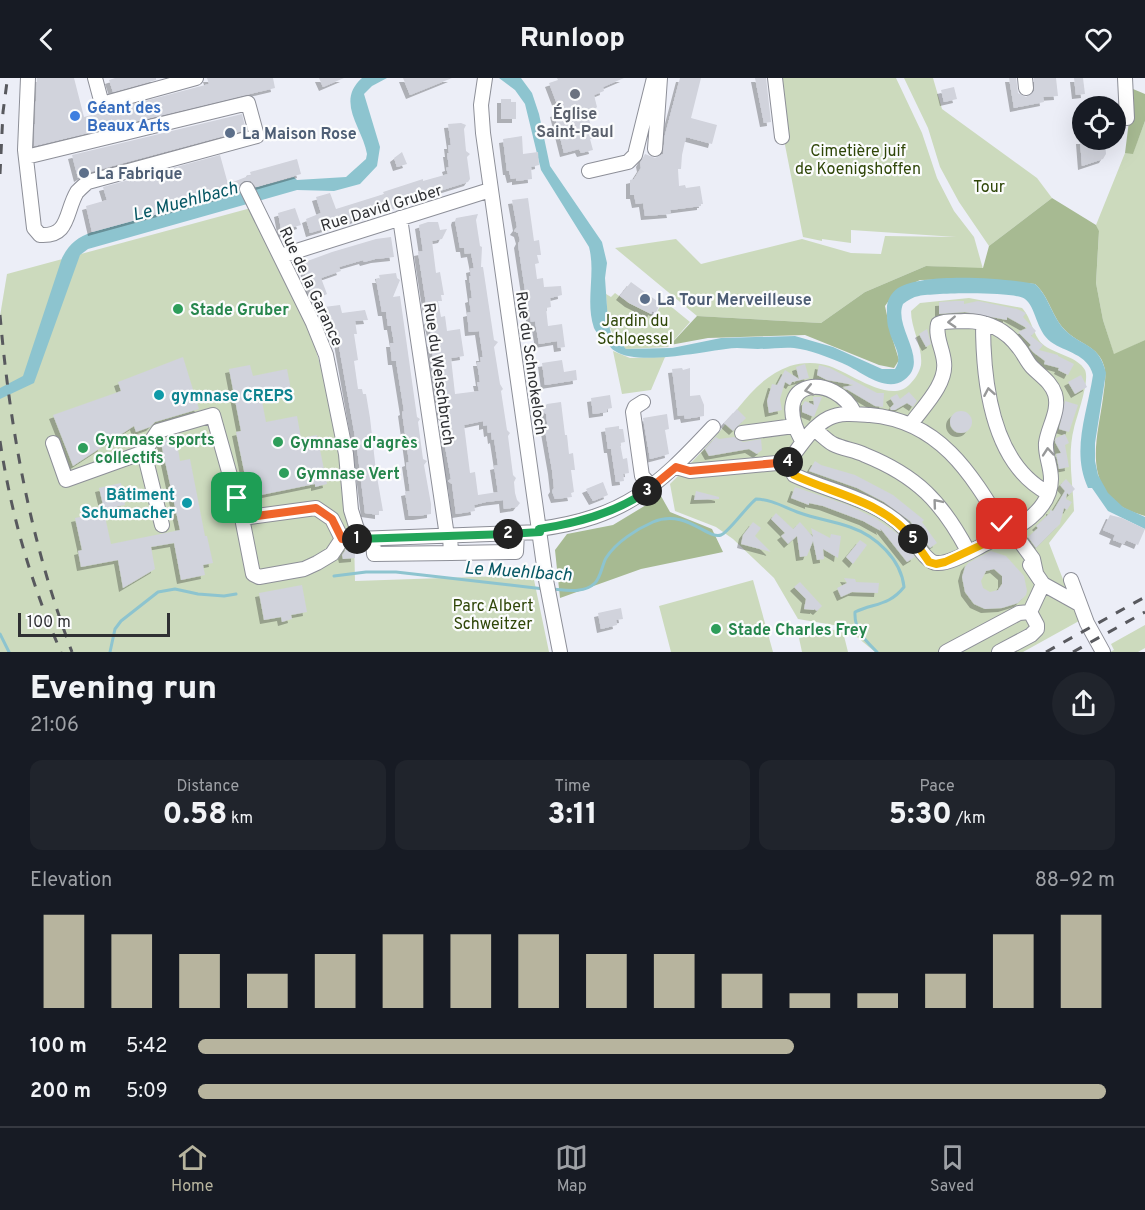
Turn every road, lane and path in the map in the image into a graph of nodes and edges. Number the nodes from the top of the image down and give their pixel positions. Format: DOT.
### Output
graph roads {
  1 [pos="28,78"];
  2 [pos="95,78"];
  3 [pos="196,78"];
  4 [pos="485,78"];
  5 [pos="654,78"];
  6 [pos="660,78"];
  7 [pos="775,78"];
  8 [pos="1125,78"];
  9 [pos="1127,118"];
  10 [pos="782,137"];
  11 [pos="655,149"];
  12 [pos="26,158"];
  13 [pos="589,171"];
  14 [pos="247,189"];
  15 [pos="490,190"];
  16 [pos="400,218"];
  17 [pos="281,255"];
  18 [pos="983,323"];
  19 [pos="643,402"];
  20 [pos="855,414"];
  21 [pos="911,424"];
  22 [pos="794,426"];
  23 [pos="713,427"];
  24 [pos="815,430"];
  25 [pos="742,433"];
  26 [pos="802,441"];
  27 [pos="53,443"];
  28 [pos="144,452"];
  29 [pos="788,462"];
  30 [pos="676,467"];
  31 [pos="652,487"];
  32 [pos="1048,493"];
  33 [pos="242,518"];
  34 [pos="162,525"];
  35 [pos="540,530"];
  36 [pos="517,533"];
  37 [pos="449,536"];
  38 [pos="1012,537"];
  39 [pos="342,539"];
  40 [pos="369,539"];
  41 [pos="968,551"];
  42 [pos="451,553"];
  43 [pos="1039,578"];
  44 [pos="1071,580"];
  45 [pos="1079,604"];
  46 [pos="1030,612"];
  47 [pos="560,652"];
  48 [pos="946,652"];
  49 [pos="999,652"];
  50 [pos="1103,652"];
  1 -- 12 [label="street"];
  2 -- 3 [label="street"];
  4 -- 15 [label="street, Rue du Schnokeloch"];
  5 -- 13 [label="street"];
  6 -- 11 [label="street"];
  7 -- 10 [label="street"];
  8 -- 9 [label="street"];
  12 -- 12 [label="street"];
  14 -- 17 [label="street, Rue de la Garance"];
  15 -- 16 [label="street, Rue David Gruber"];
  15 -- 35 [label="street, Rue du Schnokeloch"];
  16 -- 17 [label="street, Rue David Gruber"];
  16 -- 37 [label="street, Rue du Welschbruch"];
  17 -- 40 [label="street, Rue de la Garance"];
  18 -- 21 [label="street, one-way"];
  32 -- 18 [label="street, one-way"];
  32 -- 18 [label="street, one-way"];
  19 -- 31 [label="street"];
  20 -- 21 [label="street"];
  20 -- 22 [label="street, one-way"];
  20 -- 24 [label="street"];
  21 -- 38 [label="street"];
  22 -- 25 [label="street"];
  22 -- 26 [label="street"];
  23 -- 30 [label="street"];
  24 -- 26 [label="street"];
  41 -- 24 [label="street, one-way"];
  26 -- 29 [label="street"];
  27 -- 28 [label="street"];
  28 -- 33 [label="street"];
  28 -- 34 [label="street"];
  29 -- 30 [label="street"];
  29 -- 41 [label="street"];
  30 -- 31 [label="street"];
  31 -- 35 [label="street"];
  32 -- 38 [label="street"];
  33 -- 39 [label="street"];
  33 -- 39 [label="street"];
  35 -- 36 [label="street"];
  35 -- 47 [label="street, Rue du Schnokeloch"];
  36 -- 37 [label="street"];
  36 -- 42 [label="street"];
  37 -- 40 [label="street"];
  37 -- 42 [label="street, Rue du Welschbruch"];
  38 -- 41 [label="street"];
  38 -- 43 [label="street"];
  39 -- 40 [label="street"];
  40 -- 42 [label="street"];
  43 -- 45 [label="street"];
  43 -- 46 [label="street"];
  44 -- 45 [label="street"];
  45 -- 50 [label="street"];
  46 -- 48 [label="street"];
  46 -- 49 [label="street"];
}
